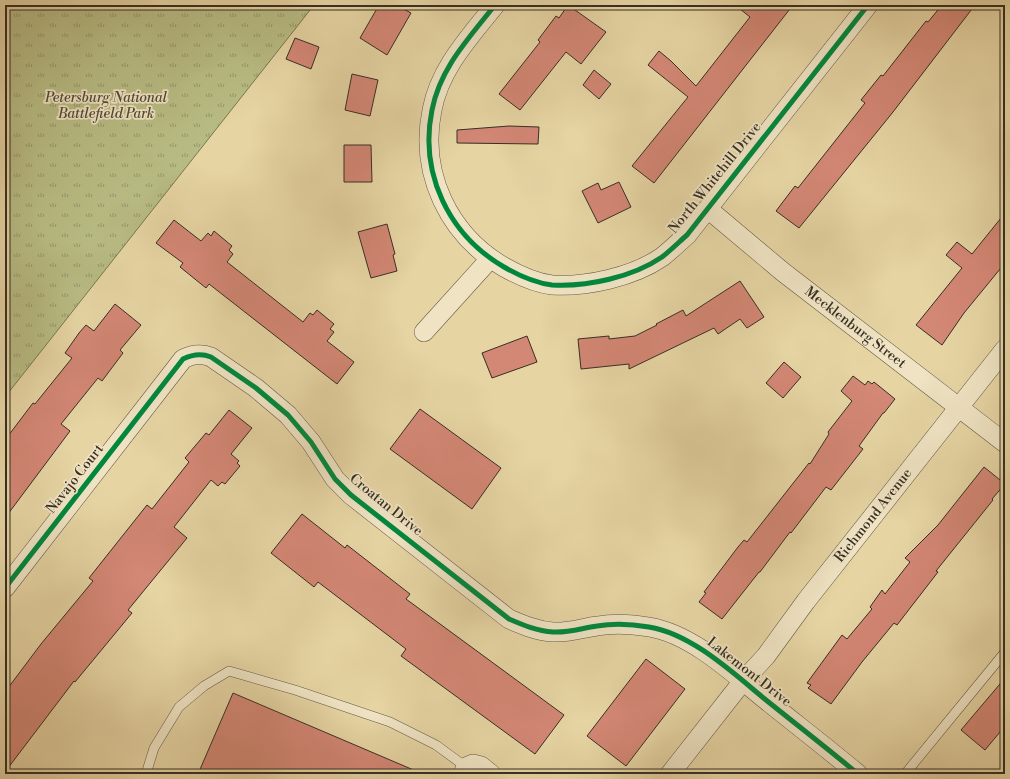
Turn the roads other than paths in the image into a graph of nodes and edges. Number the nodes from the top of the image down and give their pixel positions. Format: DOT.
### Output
graph roads {
  1 [pos="495,5"];
  2 [pos="868,5"];
  3 [pos="708,210"];
  4 [pos="490,259"];
  5 [pos="424,332"];
  6 [pos="1005,350"];
  7 [pos="164,384"];
  8 [pos="959,407"];
  9 [pos="1005,443"];
  10 [pos="5,588"];
  11 [pos="561,632"];
  12 [pos="1005,652"];
  13 [pos="743,681"];
  14 [pos="465,771"];
  15 [pos="146,774"];
  16 [pos="491,774"];
  17 [pos="670,774"];
  18 [pos="858,774"];
  19 [pos="905,774"];
  1 -- 4 [label="street, North Whitehill Drive"];
  2 -- 3 [label="street, North Whitehill Drive"];
  3 -- 4 [label="street, North Whitehill Drive"];
  3 -- 8 [label="street, Mecklenburg Street"];
  4 -- 5 [label="street"];
  6 -- 8 [label="street, Richmond Avenue"];
  7 -- 10 [label="street, Navajo Court"];
  7 -- 11 [label="street, Croatan Drive"];
  8 -- 9 [label="street, Mecklenburg Street"];
  8 -- 13 [label="street, Richmond Avenue"];
  11 -- 13 [label="street, Lakemont Drive"];
  12 -- 19 [label="lane"];
  13 -- 17 [label="street, Richmond Avenue"];
  13 -- 18 [label="street, Lakemont Drive"];
  14 -- 15 [label="lane"];
  14 -- 16 [label="street"];
}
